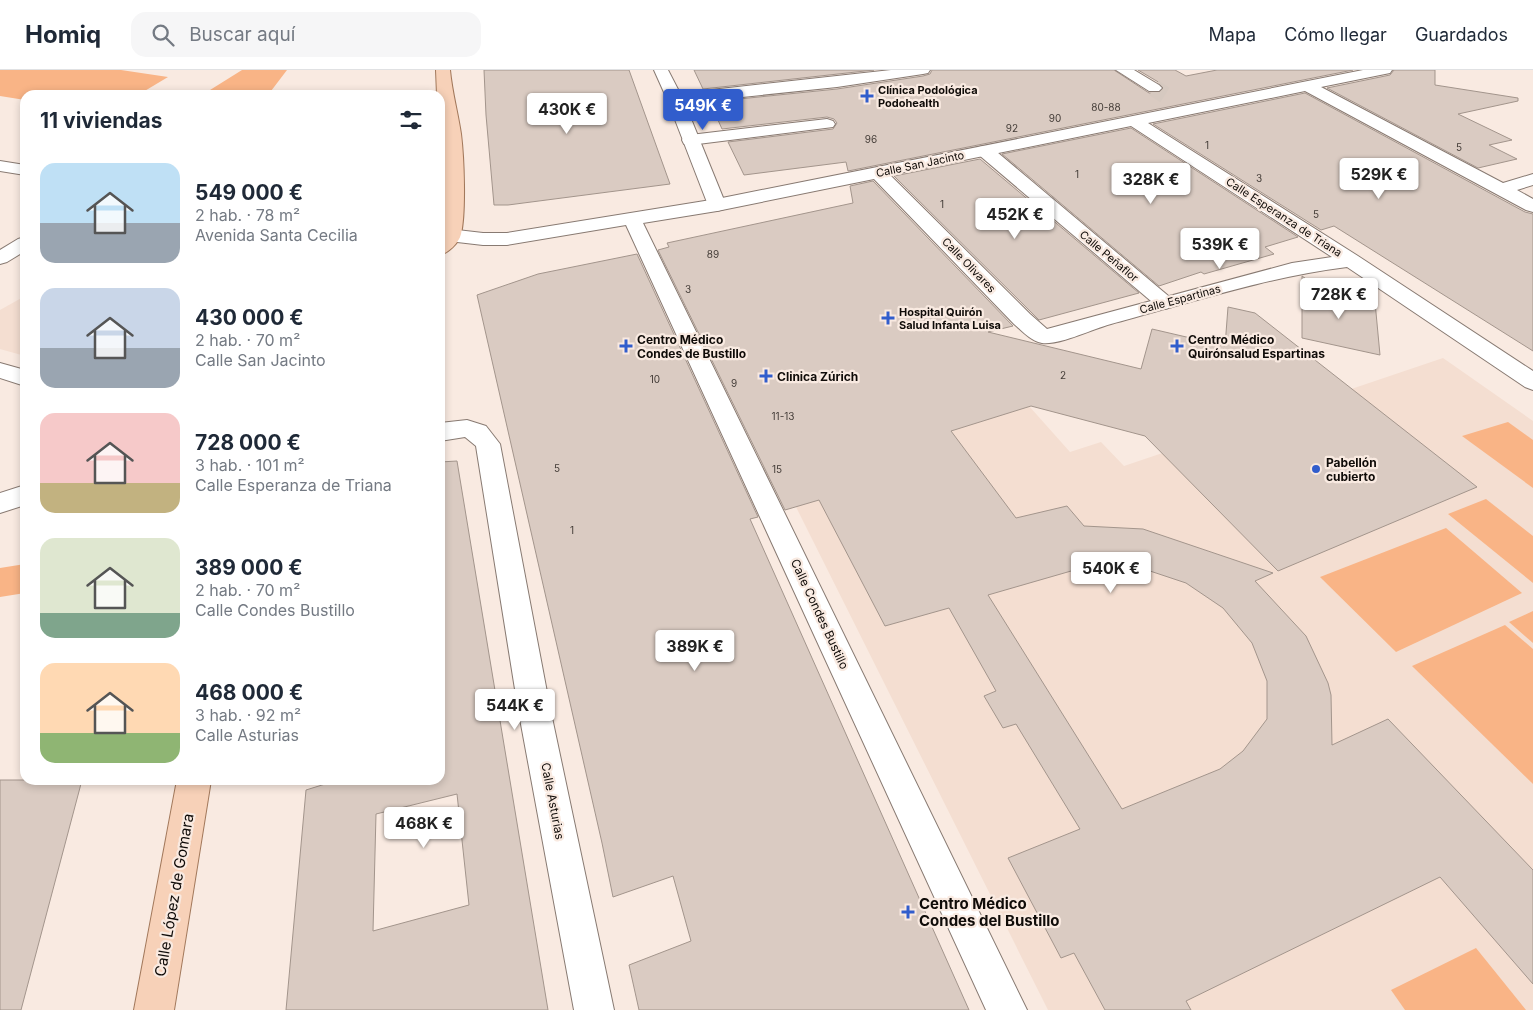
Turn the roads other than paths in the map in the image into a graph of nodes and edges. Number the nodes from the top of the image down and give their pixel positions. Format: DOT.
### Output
graph roads {
  1 [pos="443,70"];
  2 [pos="661,70"];
  3 [pos="923,70"];
  4 [pos="1123,70"];
  5 [pos="1385,70"];
  6 [pos="1307,86"];
  7 [pos="1154,88"];
  8 [pos="442,90"];
  9 [pos="1172,98"];
  10 [pos="675,99"];
  11 [pos="445,107"];
  12 [pos="1190,109"];
  13 [pos="1133,120"];
  14 [pos="827,124"];
  15 [pos="690,140"];
  16 [pos="985,151"];
  17 [pos="0,166"];
  18 [pos="20,169"];
  19 [pos="878,173"];
  20 [pos="1533,179"];
  21 [pos="1501,189"];
  22 [pos="718,205"];
  23 [pos="1533,206"];
  24 [pos="632,219"];
  25 [pos="445,229"];
  26 [pos="445,236"];
  27 [pos="20,247"];
  28 [pos="0,258"];
  29 [pos="1351,260"];
  30 [pos="1165,303"];
  31 [pos="1098,321"];
  32 [pos="0,370"];
  33 [pos="20,376"];
  34 [pos="1533,382"];
  35 [pos="445,431"];
  36 [pos="20,497"];
  37 [pos="0,504"];
  38 [pos="193,785"];
  39 [pos="154,1010"];
  40 [pos="594,1010"];
  41 [pos="1007,1010"];
  1 -- 8 [label="main road"];
  2 -- 10 [label="street"];
  3 -- 10 [label="street"];
  4 -- 7 [label="street"];
  5 -- 6 [label="street, Calle San Jacinto"];
  6 -- 12 [label="street, Calle San Jacinto"];
  6 -- 21 [label="street"];
  9 -- 12 [label="street"];
  10 -- 15 [label="street"];
  11 -- 25 [label="main road"];
  12 -- 13 [label="street, Calle San Jacinto"];
  13 -- 16 [label="street, Calle San Jacinto"];
  13 -- 29 [label="street, Calle Esperanza de Triana"];
  14 -- 15 [label="street"];
  15 -- 22 [label="street"];
  16 -- 19 [label="street, Calle San Jacinto"];
  16 -- 30 [label="street, Calle Peñaflor"];
  17 -- 18 [label="street"];
  19 -- 22 [label="street, Calle San Jacinto"];
  19 -- 31 [label="street, Calle Olivares"];
  20 -- 21 [label="street"];
  21 -- 23 [label="street"];
  22 -- 24 [label="street, Calle San Jacinto"];
  24 -- 26 [label="street, Calle San Jacinto"];
  24 -- 41 [label="street, Calle Condes Bustillo"];
  27 -- 28 [label="street"];
  29 -- 30 [label="street, Calle Espartinas"];
  29 -- 34 [label="street, Calle Esperanza de Triana"];
  30 -- 31 [label="street, Calle Espartinas"];
  32 -- 33 [label="street"];
  35 -- 40 [label="street, Calle Asturias"];
  36 -- 37 [label="street"];
  38 -- 39 [label="main road, Calle López de Gomara"];
}
